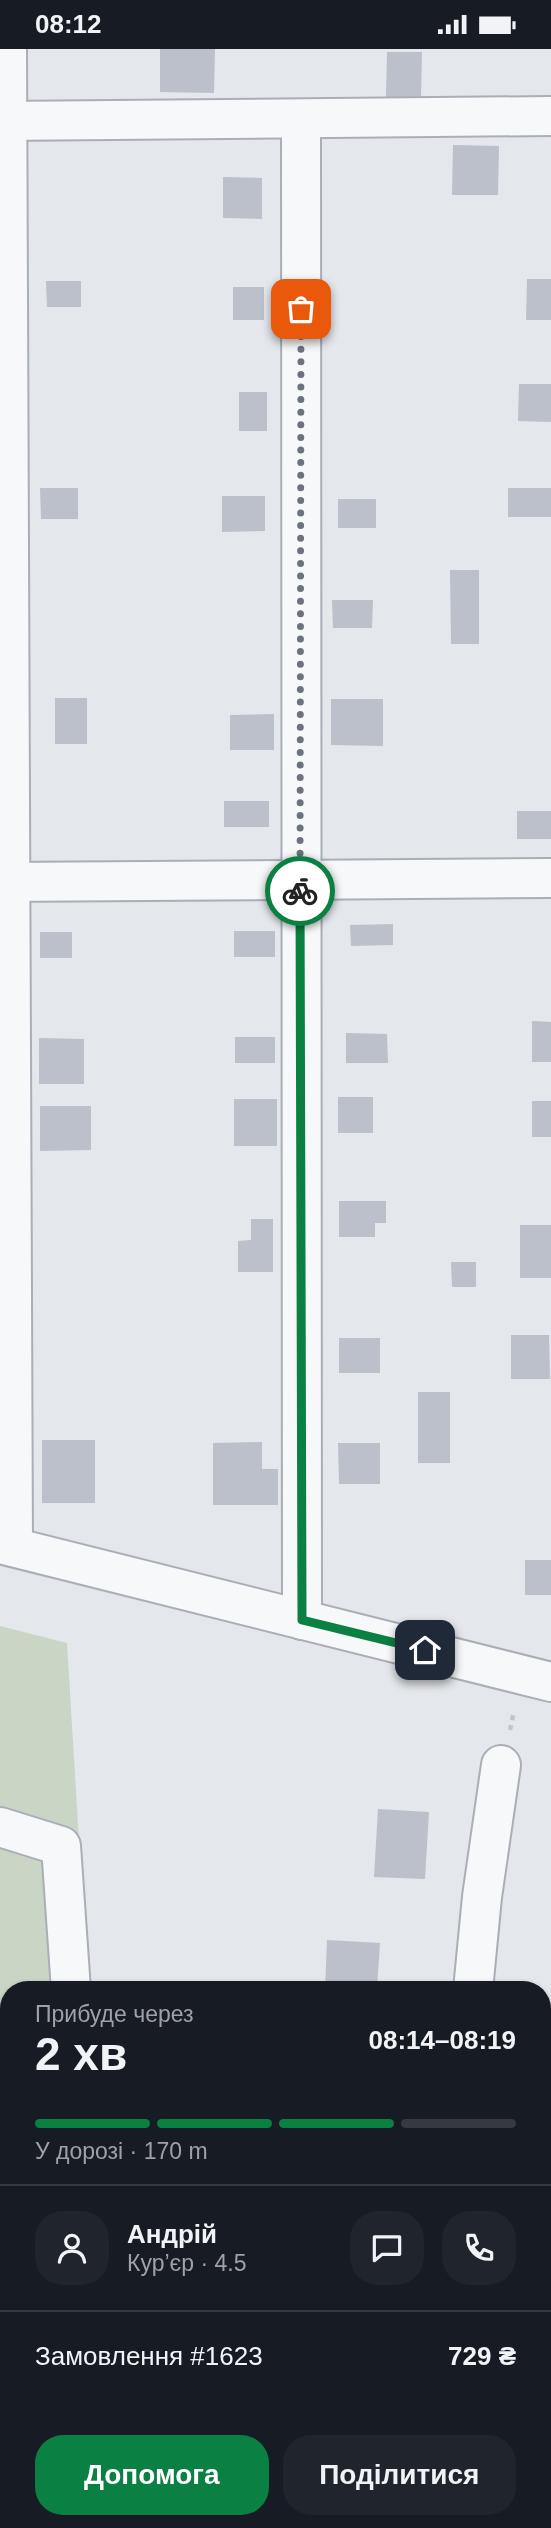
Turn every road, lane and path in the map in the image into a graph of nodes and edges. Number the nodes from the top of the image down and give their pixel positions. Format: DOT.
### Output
graph roads {
  1 [pos="7,49"];
  2 [pos="551,116"];
  3 [pos="301,118"];
  4 [pos="4,121"];
  5 [pos="551,878"];
  6 [pos="300,880"];
  7 [pos="5,882"];
  8 [pos="6,1545"];
  9 [pos="302,1620"];
  10 [pos="537,1678"];
  11 [pos="501,1765"];
  12 [pos="0,1827"];
  13 [pos="70,1981"];
  14 [pos="474,1981"];
  1 -- 4 [label="street"];
  2 -- 3 [label="street"];
  3 -- 4 [label="street"];
  3 -- 6 [label="street"];
  4 -- 7 [label="street"];
  5 -- 6 [label="street"];
  6 -- 7 [label="street"];
  6 -- 9 [label="street"];
  7 -- 8 [label="street"];
  8 -- 9 [label="street"];
  9 -- 10 [label="street"];
  10 -- 11 [label="path"];
  11 -- 14 [label="street"];
  12 -- 13 [label="street"];
}
